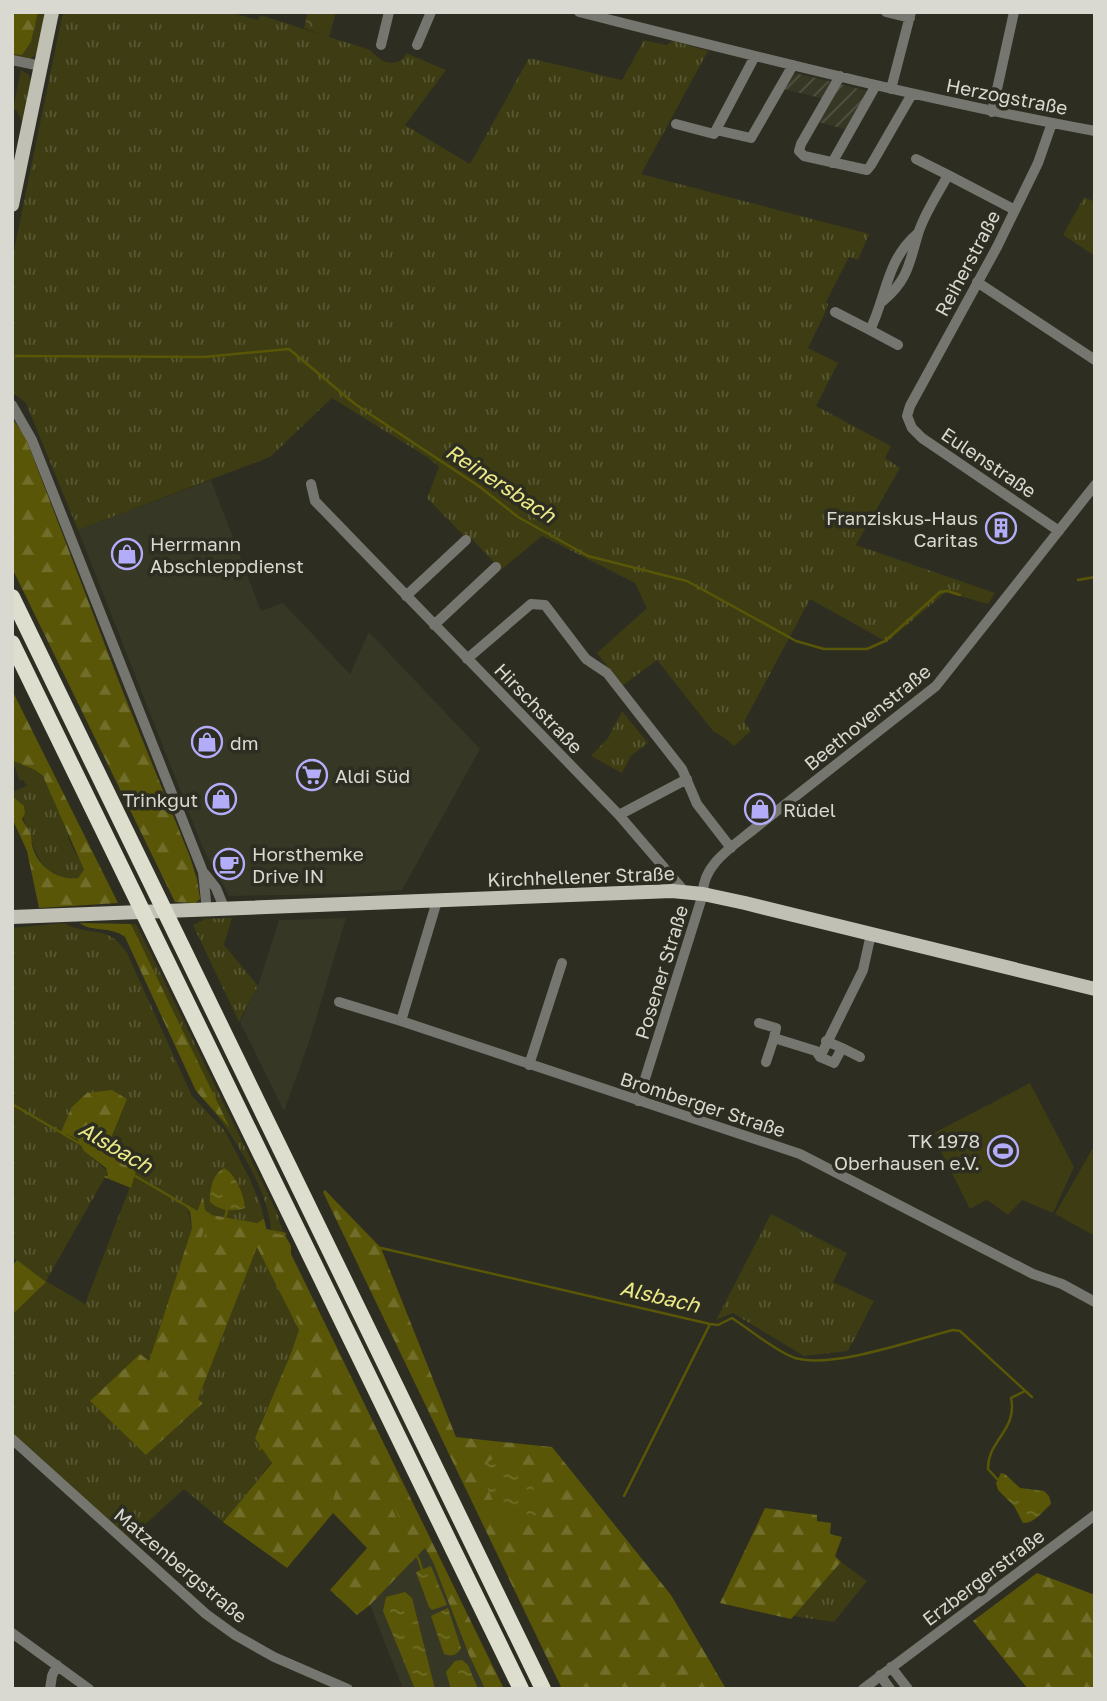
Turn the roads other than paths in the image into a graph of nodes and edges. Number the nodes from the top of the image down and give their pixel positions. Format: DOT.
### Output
graph roads {
  1 [pos="52,12"];
  2 [pos="390,12"];
  3 [pos="431,12"];
  4 [pos="579,12"];
  5 [pos="887,12"];
  6 [pos="1014,12"];
  7 [pos="911,15"];
  8 [pos="381,45"];
  9 [pos="417,45"];
  10 [pos="755,55"];
  11 [pos="12,60"];
  12 [pos="793,65"];
  13 [pos="41,66"];
  14 [pos="840,76"];
  15 [pos="876,85"];
  16 [pos="891,89"];
  17 [pos="912,94"];
  18 [pos="992,112"];
  19 [pos="1052,123"];
  20 [pos="676,124"];
  21 [pos="716,130"];
  22 [pos="1095,131"];
  23 [pos="916,159"];
  24 [pos="832,163"];
  25 [pos="948,175"];
  26 [pos="12,205"];
  27 [pos="1015,210"];
  28 [pos="918,233"];
  29 [pos="977,282"];
  30 [pos="883,301"];
  31 [pos="835,312"];
  32 [pos="870,330"];
  33 [pos="898,345"];
  34 [pos="1095,360"];
  35 [pos="14,409"];
  36 [pos="907,416"];
  37 [pos="312,484"];
  38 [pos="1095,485"];
  39 [pos="1059,531"];
  40 [pos="466,540"];
  41 [pos="496,567"];
  42 [pos="406,596"];
  43 [pos="12,597"];
  44 [pos="434,625"];
  45 [pos="12,643"];
  46 [pos="467,659"];
  47 [pos="687,779"];
  48 [pos="619,815"];
  49 [pos="731,848"];
  50 [pos="203,873"];
  51 [pos="685,892"];
  52 [pos="703,894"];
  53 [pos="437,901"];
  54 [pos="225,910"];
  55 [pos="207,911"];
  56 [pos="12,918"];
  57 [pos="871,934"];
  58 [pos="562,963"];
  59 [pos="1095,989"];
  60 [pos="340,1002"];
  61 [pos="401,1021"];
  62 [pos="759,1023"];
  63 [pos="774,1038"];
  64 [pos="826,1041"];
  65 [pos="842,1048"];
  66 [pos="820,1057"];
  67 [pos="860,1057"];
  68 [pos="766,1062"];
  69 [pos="529,1065"];
  70 [pos="638,1101"];
  71 [pos="1095,1302"];
  72 [pos="12,1440"];
  73 [pos="1095,1515"];
  74 [pos="12,1633"];
  75 [pos="57,1665"];
  76 [pos="891,1667"];
  77 [pos="880,1675"];
  78 [pos="50,1689"];
  79 [pos="89,1689"];
  80 [pos="348,1689"];
  81 [pos="521,1689"];
  82 [pos="543,1689"];
  83 [pos="863,1689"];
  84 [pos="890,1689"];
  85 [pos="908,1689"];
  1 -- 13 [label="main road"];
  2 -- 8 [label="street"];
  3 -- 9 [label="street"];
  4 -- 10 [label="street, Herzogstraße"];
  5 -- 7 [label="street"];
  6 -- 18 [label="street"];
  7 -- 16 [label="street"];
  10 -- 12 [label="street, Herzogstraße"];
  10 -- 21 [label="street"];
  11 -- 13 [label="street"];
  12 -- 14 [label="street, Herzogstraße"];
  12 -- 21 [label="street"];
  13 -- 26 [label="main road"];
  14 -- 15 [label="street, Herzogstraße"];
  14 -- 24 [label="street"];
  15 -- 16 [label="street, Herzogstraße"];
  15 -- 24 [label="street"];
  16 -- 17 [label="street, Herzogstraße"];
  17 -- 18 [label="street, Herzogstraße"];
  17 -- 24 [label="street"];
  18 -- 19 [label="street, Herzogstraße"];
  19 -- 22 [label="street, Herzogstraße"];
  19 -- 27 [label="street, Reiherstraße"];
  20 -- 21 [label="street"];
  23 -- 25 [label="street"];
  25 -- 27 [label="street"];
  25 -- 28 [label="street"];
  27 -- 29 [label="street, Reiherstraße"];
  28 -- 30 [label="street"];
  28 -- 30 [label="street"];
  29 -- 34 [label="street"];
  29 -- 36 [label="street, Reiherstraße"];
  30 -- 32 [label="street"];
  31 -- 32 [label="street"];
  32 -- 33 [label="street"];
  35 -- 50 [label="street"];
  36 -- 39 [label="street, Eulenstraße"];
  37 -- 42 [label="street, Hirschstraße"];
  38 -- 39 [label="street, Beethovenstraße"];
  39 -- 49 [label="street, Beethovenstraße"];
  40 -- 42 [label="street"];
  41 -- 44 [label="street"];
  42 -- 44 [label="street, Hirschstraße"];
  43 -- 82 [label="highway"];
  44 -- 46 [label="street, Hirschstraße"];
  45 -- 81 [label="highway"];
  46 -- 47 [label="street"];
  46 -- 48 [label="street, Hirschstraße"];
  47 -- 48 [label="street"];
  47 -- 49 [label="street"];
  48 -- 51 [label="street, Hirschstraße"];
  49 -- 52 [label="street, Beethovenstraße"];
  50 -- 54 [label="street"];
  50 -- 55 [label="street"];
  51 -- 52 [label="main road, Kirchhellener Straße"];
  51 -- 53 [label="main road, Kirchhellener Straße"];
  52 -- 57 [label="main road, Kirchhellener Straße"];
  52 -- 70 [label="street, Posener Straße"];
  53 -- 54 [label="main road, Kirchhellener Straße"];
  53 -- 61 [label="street"];
  54 -- 55 [label="main road, Kirchhellener Straße"];
  55 -- 56 [label="main road, Kirchhellener Straße"];
  57 -- 59 [label="main road, Kirchhellener Straße"];
  57 -- 64 [label="street"];
  58 -- 69 [label="street"];
  60 -- 61 [label="street, Bromberger Straße"];
  61 -- 69 [label="street, Bromberger Straße"];
  62 -- 63 [label="street"];
  63 -- 66 [label="street"];
  63 -- 68 [label="street"];
  64 -- 65 [label="street"];
  64 -- 66 [label="street"];
  65 -- 66 [label="street"];
  65 -- 67 [label="street"];
  69 -- 70 [label="street, Bromberger Straße"];
  70 -- 71 [label="street, Bromberger Straße"];
  72 -- 80 [label="street, Matzenbergstraße"];
  73 -- 76 [label="street, Erzbergerstraße"];
  74 -- 75 [label="street"];
  75 -- 78 [label="street"];
  75 -- 79 [label="street"];
  76 -- 77 [label="street, Erzbergerstraße"];
  76 -- 85 [label="street"];
  77 -- 83 [label="street, Erzbergerstraße"];
  77 -- 84 [label="street"];
}
